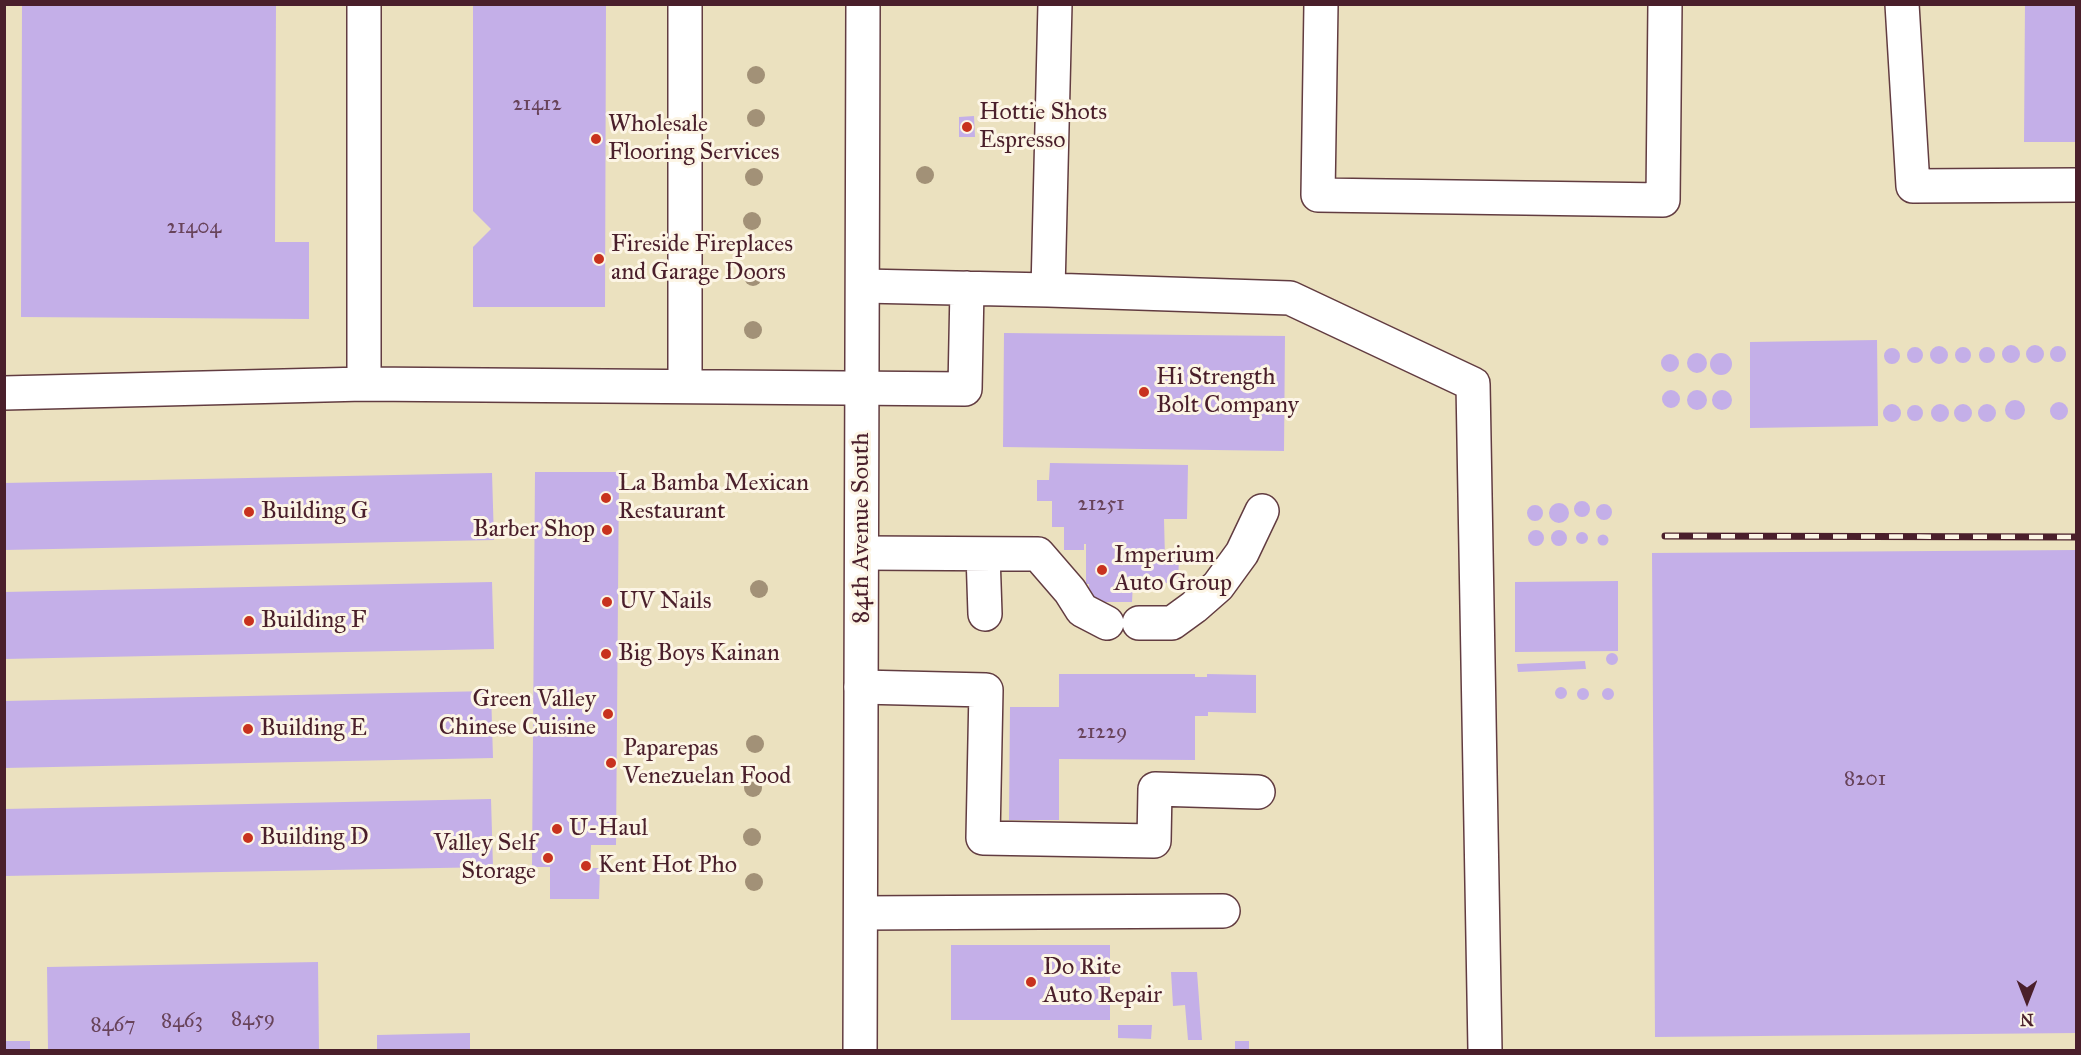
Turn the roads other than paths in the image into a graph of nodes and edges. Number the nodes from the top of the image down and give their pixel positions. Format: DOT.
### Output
graph roads {
  1 [pos="364,4"];
  2 [pos="685,4"];
  3 [pos="863,4"];
  4 [pos="1054,4"];
  5 [pos="1321,4"];
  6 [pos="1665,4"];
  7 [pos="1902,4"];
  8 [pos="2076,184"];
  9 [pos="863,286"];
  10 [pos="968,288"];
  11 [pos="1048,290"];
  12 [pos="364,384"];
  13 [pos="685,386"];
  14 [pos="862,387"];
  15 [pos="4,393"];
  16 [pos="1262,511"];
  17 [pos="862,553"];
  18 [pos="983,554"];
  19 [pos="985,614"];
  20 [pos="1107,623"];
  21 [pos="1139,623"];
  22 [pos="861,687"];
  23 [pos="1258,792"];
  24 [pos="1223,911"];
  25 [pos="861,913"];
  26 [pos="860,1050"];
  27 [pos="1485,1050"];
  1 -- 12 [label="main road"];
  2 -- 13 [label="main road"];
  3 -- 9 [label="main road, 84th Avenue South"];
  4 -- 11 [label="main road"];
  5 -- 6 [label="main road"];
  7 -- 8 [label="main road"];
  9 -- 10 [label="main road"];
  9 -- 14 [label="main road, 84th Avenue South"];
  10 -- 11 [label="main road"];
  10 -- 14 [label="main road"];
  11 -- 27 [label="main road"];
  12 -- 13 [label="main road"];
  12 -- 15 [label="main road"];
  13 -- 14 [label="main road"];
  14 -- 17 [label="main road, 84th Avenue South"];
  16 -- 21 [label="main road"];
  17 -- 18 [label="main road"];
  17 -- 22 [label="main road, 84th Avenue South"];
  18 -- 19 [label="main road"];
  18 -- 20 [label="main road"];
  22 -- 23 [label="main road"];
  22 -- 25 [label="main road, 84th Avenue South"];
  24 -- 25 [label="main road"];
  25 -- 26 [label="main road, 84th Avenue South"];
}
